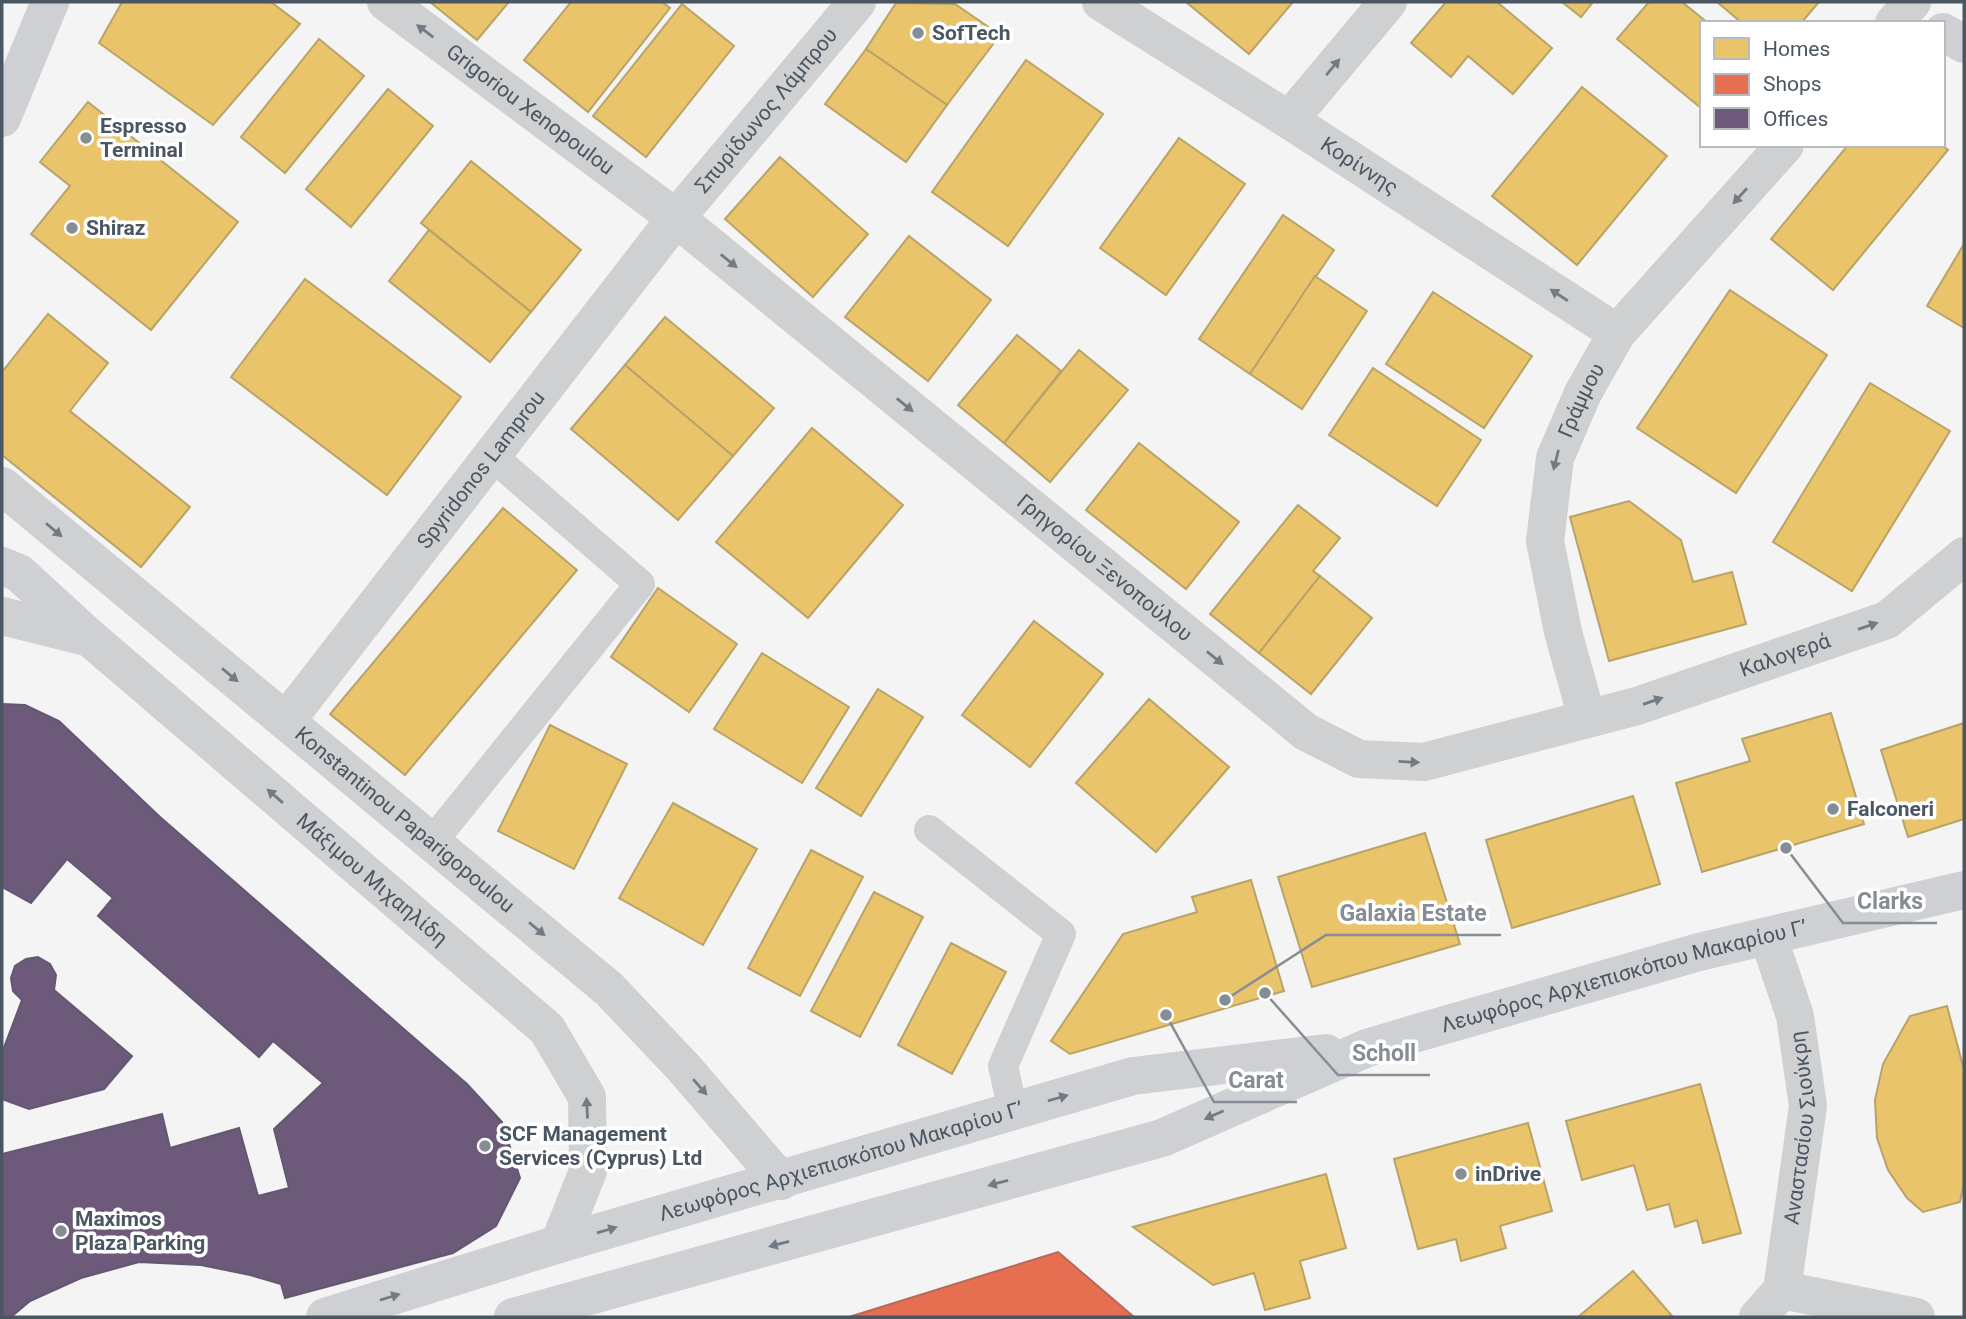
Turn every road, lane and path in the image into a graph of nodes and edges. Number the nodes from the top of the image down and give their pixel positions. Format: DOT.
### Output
graph roads {
  1 [pos="50,2"];
  2 [pos="386,2"];
  3 [pos="857,2"];
  4 [pos="1101,2"];
  5 [pos="1388,2"];
  6 [pos="1945,33"];
  7 [pos="1964,44"];
  8 [pos="2,118"];
  9 [pos="1289,120"];
  10 [pos="1783,147"];
  11 [pos="676,218"];
  12 [pos="1616,333"];
  13 [pos="492,456"];
  14 [pos="2,486"];
  15 [pos="1964,556"];
  16 [pos="2,566"];
  17 [pos="2,617"];
  18 [pos="90,638"];
  19 [pos="1587,718"];
  20 [pos="286,721"];
  21 [pos="929,830"];
  22 [pos="432,842"];
  23 [pos="1964,890"];
  24 [pos="1768,936"];
  25 [pos="1367,1048"];
  26 [pos="1013,1111"];
  27 [pos="781,1181"];
  28 [pos="559,1244"];
  29 [pos="1770,1303"];
  30 [pos="325,1317"];
  31 [pos="513,1317"];
  32 [pos="1916,1317"];
  1 -- 8 [label="main road"];
  11 -- 2 [label="street, Grigoriou Xenopoulou, one-way"];
  3 -- 11 [label="street, Σπυρίδωνος Λάμπρου"];
  4 -- 9 [label="street, Κορίννης"];
  9 -- 5 [label="street, one-way"];
  6 -- 7 [label="street"];
  12 -- 9 [label="street, Κορίννης, one-way"];
  10 -- 12 [label="street, Γράμμου, one-way"];
  11 -- 13 [label="street, Spyridonos Lamprou"];
  11 -- 19 [label="street, Γρηγορίου Ξενοπούλου, one-way"];
  12 -- 19 [label="street, Γράμμου, one-way"];
  13 -- 20 [label="street, Spyridonos Lamprou"];
  13 -- 22 [label="lane"];
  14 -- 20 [label="street, Konstantinou Paparigopoulou, one-way"];
  19 -- 15 [label="street, Καλογερά, one-way"];
  16 -- 18 [label="main road"];
  17 -- 18 [label="street, Μάξιμου Μιχαηλίδη"];
  28 -- 18 [label="street, Μάξιμου Μιχαηλίδη, one-way"];
  20 -- 22 [label="street, Konstantinou Paparigopoulou"];
  21 -- 26 [label="lane"];
  22 -- 27 [label="street, Konstantinou Paparigopoulou, one-way"];
  23 -- 24 [label="main road, Λεωφόρος Αρχιεπισκόπου Μακαρίου Γ’"];
  24 -- 25 [label="main road, Λεωφόρος Αρχιεπισκόπου Μακαρίου Γ’"];
  24 -- 29 [label="street, Αναστασίου Σιούκρη"];
  26 -- 25 [label="main road, Λεωφόρος Αρχιεπισκόπου Μακαρίου Γ’, one-way"];
  25 -- 31 [label="main road, Λεωφόρος Αρχιεπισκόπου Μακαρίου Γ’, one-way"];
  26 -- 27 [label="main road, Λεωφόρος Αρχιεπισκόπου Μακαρίου Γ’"];
  28 -- 27 [label="main road, Λεωφόρος Αρχιεπισκόπου Μακαρίου Γ’, one-way"];
  30 -- 28 [label="main road, Λεωφόρος Αρχιεπισκόπου Μακαρίου Γ’, one-way"];
  29 -- 32 [label="street"];
}
